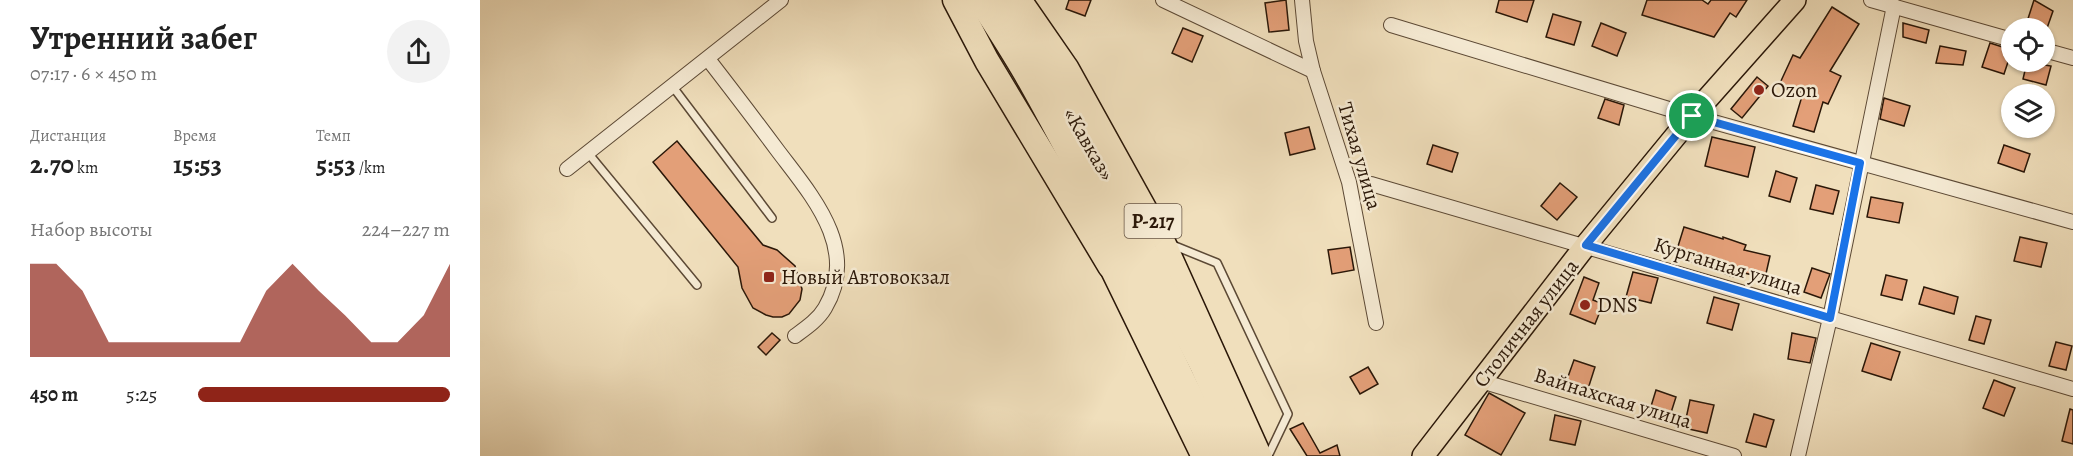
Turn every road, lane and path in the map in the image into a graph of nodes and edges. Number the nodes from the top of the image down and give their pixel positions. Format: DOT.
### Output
graph roads {
  1 [pos="781,0"];
  2 [pos="955,0"];
  3 [pos="964,0"];
  4 [pos="980,0"];
  5 [pos="1003,0"];
  6 [pos="1021,0"];
  7 [pos="1162,0"];
  8 [pos="1302,0"];
  9 [pos="1795,0"];
  10 [pos="1871,0"];
  11 [pos="1894,6"];
  12 [pos="1392,25"];
  13 [pos="2001,37"];
  14 [pos="2055,53"];
  15 [pos="2073,58"];
  16 [pos="708,59"];
  17 [pos="1313,71"];
  18 [pos="673,87"];
  19 [pos="1692,116"];
  20 [pos="588,153"];
  21 [pos="1860,163"];
  22 [pos="567,169"];
  23 [pos="1371,184"];
  24 [pos="772,218"];
  25 [pos="2073,222"];
  26 [pos="1165,243"];
  27 [pos="1586,245"];
  28 [pos="1110,266"];
  29 [pos="697,285"];
  30 [pos="1830,318"];
  31 [pos="1376,323"];
  32 [pos="795,336"];
  33 [pos="1480,381"];
  34 [pos="2073,389"];
  35 [pos="1202,456"];
  36 [pos="1219,456"];
  37 [pos="1243,456"];
  38 [pos="1261,456"];
  39 [pos="1268,456"];
  40 [pos="1423,456"];
  41 [pos="1734,456"];
  42 [pos="1798,456"];
  1 -- 16 [label="street"];
  2 -- 28 [label="highway"];
  3 -- 28 [label="main road, Р-217"];
  4 -- 36 [label="highway, «Кавказ» / Р-217"];
  5 -- 37 [label="highway, «Кавказ» / Р-217"];
  6 -- 26 [label="main road, Р-217"];
  7 -- 17 [label="street"];
  8 -- 17 [label="street, Тихая улица"];
  9 -- 19 [label="main road, Столичная улица"];
  10 -- 11 [label="street"];
  11 -- 13 [label="street"];
  11 -- 21 [label="street"];
  12 -- 19 [label="street"];
  14 -- 15 [label="street"];
  16 -- 18 [label="street"];
  16 -- 32 [label="street"];
  17 -- 31 [label="street, Тихая улица"];
  18 -- 20 [label="street"];
  18 -- 24 [label="lane"];
  19 -- 21 [label="street"];
  19 -- 27 [label="main road, Столичная улица"];
  20 -- 22 [label="street"];
  20 -- 29 [label="lane"];
  21 -- 25 [label="street"];
  21 -- 30 [label="street"];
  23 -- 27 [label="street, Курганная улица"];
  26 -- 38 [label="main road, Р-217"];
  26 -- 39 [label="lane"];
  27 -- 30 [label="street, Курганная улица"];
  27 -- 33 [label="main road, Столичная улица"];
  28 -- 35 [label="main road, Р-217"];
  30 -- 34 [label="street, Курганная улица"];
  30 -- 42 [label="street"];
  33 -- 40 [label="main road, Столичная улица"];
  33 -- 41 [label="street, Вайнахская улица"];
}
